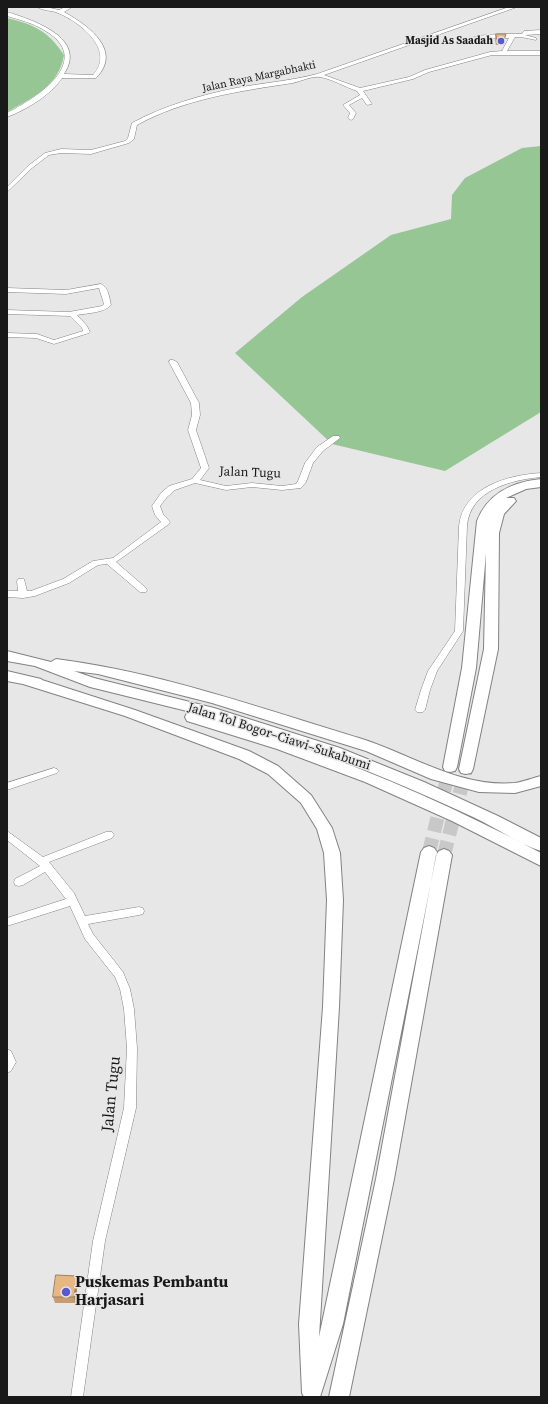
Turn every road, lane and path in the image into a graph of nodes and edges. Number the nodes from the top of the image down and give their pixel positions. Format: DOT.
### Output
graph roads {
  1 [pos="40,7"];
  2 [pos="69,7"];
  3 [pos="514,7"];
  4 [pos="60,12"];
  5 [pos="7,14"];
  6 [pos="541,32"];
  7 [pos="515,36"];
  8 [pos="534,39"];
  9 [pos="467,41"];
  10 [pos="504,52"];
  11 [pos="541,53"];
  12 [pos="319,75"];
  13 [pos="61,76"];
  14 [pos="360,90"];
  15 [pos="362,96"];
  16 [pos="369,104"];
  17 [pos="7,115"];
  18 [pos="351,118"];
  19 [pos="7,190"];
  20 [pos="7,290"];
  21 [pos="7,312"];
  22 [pos="72,314"];
  23 [pos="7,335"];
  24 [pos="173,362"];
  25 [pos="336,438"];
  26 [pos="541,475"];
  27 [pos="195,481"];
  28 [pos="541,483"];
  29 [pos="541,491"];
  30 [pos="110,562"];
  31 [pos="21,581"];
  32 [pos="143,590"];
  33 [pos="7,594"];
  34 [pos="23,595"];
  35 [pos="7,656"];
  36 [pos="38,662"];
  37 [pos="7,676"];
  38 [pos="28,681"];
  39 [pos="420,710"];
  40 [pos="210,717"];
  41 [pos="450,767"];
  42 [pos="362,768"];
  43 [pos="466,769"];
  44 [pos="54,771"];
  45 [pos="541,781"];
  46 [pos="7,788"];
  47 [pos="7,834"];
  48 [pos="109,835"];
  49 [pos="541,845"];
  50 [pos="541,860"];
  51 [pos="45,864"];
  52 [pos="18,882"];
  53 [pos="73,901"];
  54 [pos="139,911"];
  55 [pos="82,921"];
  56 [pos="7,922"];
  57 [pos="7,1054"];
  58 [pos="7,1068"];
  59 [pos="312,1395"];
  60 [pos="77,1397"];
  61 [pos="339,1397"];
  1 -- 4 [label="street"];
  2 -- 4 [label="street"];
  3 -- 12 [label="street, Jalan Raya Margabhakti"];
  4 -- 13 [label="street"];
  5 -- 13 [label="street"];
  6 -- 7 [label="street"];
  7 -- 8 [label="street"];
  7 -- 9 [label="street"];
  7 -- 10 [label="street"];
  10 -- 11 [label="street"];
  10 -- 14 [label="street"];
  12 -- 14 [label="street"];
  12 -- 19 [label="street, Jalan Raya Margabhakti"];
  13 -- 17 [label="street"];
  14 -- 15 [label="street"];
  15 -- 16 [label="street"];
  15 -- 18 [label="street"];
  20 -- 22 [label="street"];
  21 -- 22 [label="street"];
  22 -- 23 [label="street"];
  24 -- 27 [label="street"];
  25 -- 27 [label="street, Jalan Tugu"];
  26 -- 39 [label="street"];
  27 -- 30 [label="street, Jalan Tugu"];
  28 -- 41 [label="highway"];
  29 -- 43 [label="highway"];
  30 -- 32 [label="street"];
  30 -- 34 [label="street, Jalan Tugu"];
  31 -- 34 [label="street"];
  33 -- 34 [label="street, Jalan Tugu"];
  35 -- 36 [label="highway, Jalan Tol Bogor–Ciawi–Sukabumi"];
  36 -- 40 [label="highway, Jalan Tol Bogor–Ciawi–Sukabumi"];
  36 -- 45 [label="highway"];
  37 -- 38 [label="highway, Jalan Tol Bogor–Ciawi–Sukabumi"];
  38 -- 40 [label="highway, Jalan Tol Bogor–Ciawi–Sukabumi"];
  38 -- 59 [label="highway"];
  40 -- 42 [label="highway, Jalan Tol Bogor–Ciawi–Sukabumi"];
  42 -- 49 [label="highway, Jalan Tol Bogor–Ciawi–Sukabumi"];
  42 -- 50 [label="highway, Jalan Tol Bogor–Ciawi–Sukabumi"];
  44 -- 46 [label="street"];
  47 -- 51 [label="street, Jalan Tugu"];
  48 -- 51 [label="street"];
  51 -- 52 [label="street"];
  51 -- 53 [label="street, Jalan Tugu"];
  53 -- 55 [label="street, Jalan Tugu"];
  53 -- 56 [label="street"];
  54 -- 55 [label="street"];
  55 -- 60 [label="street, Jalan Tugu"];
  57 -- 58 [label="street"];
  59 -- 61 [label="highway"];
}
